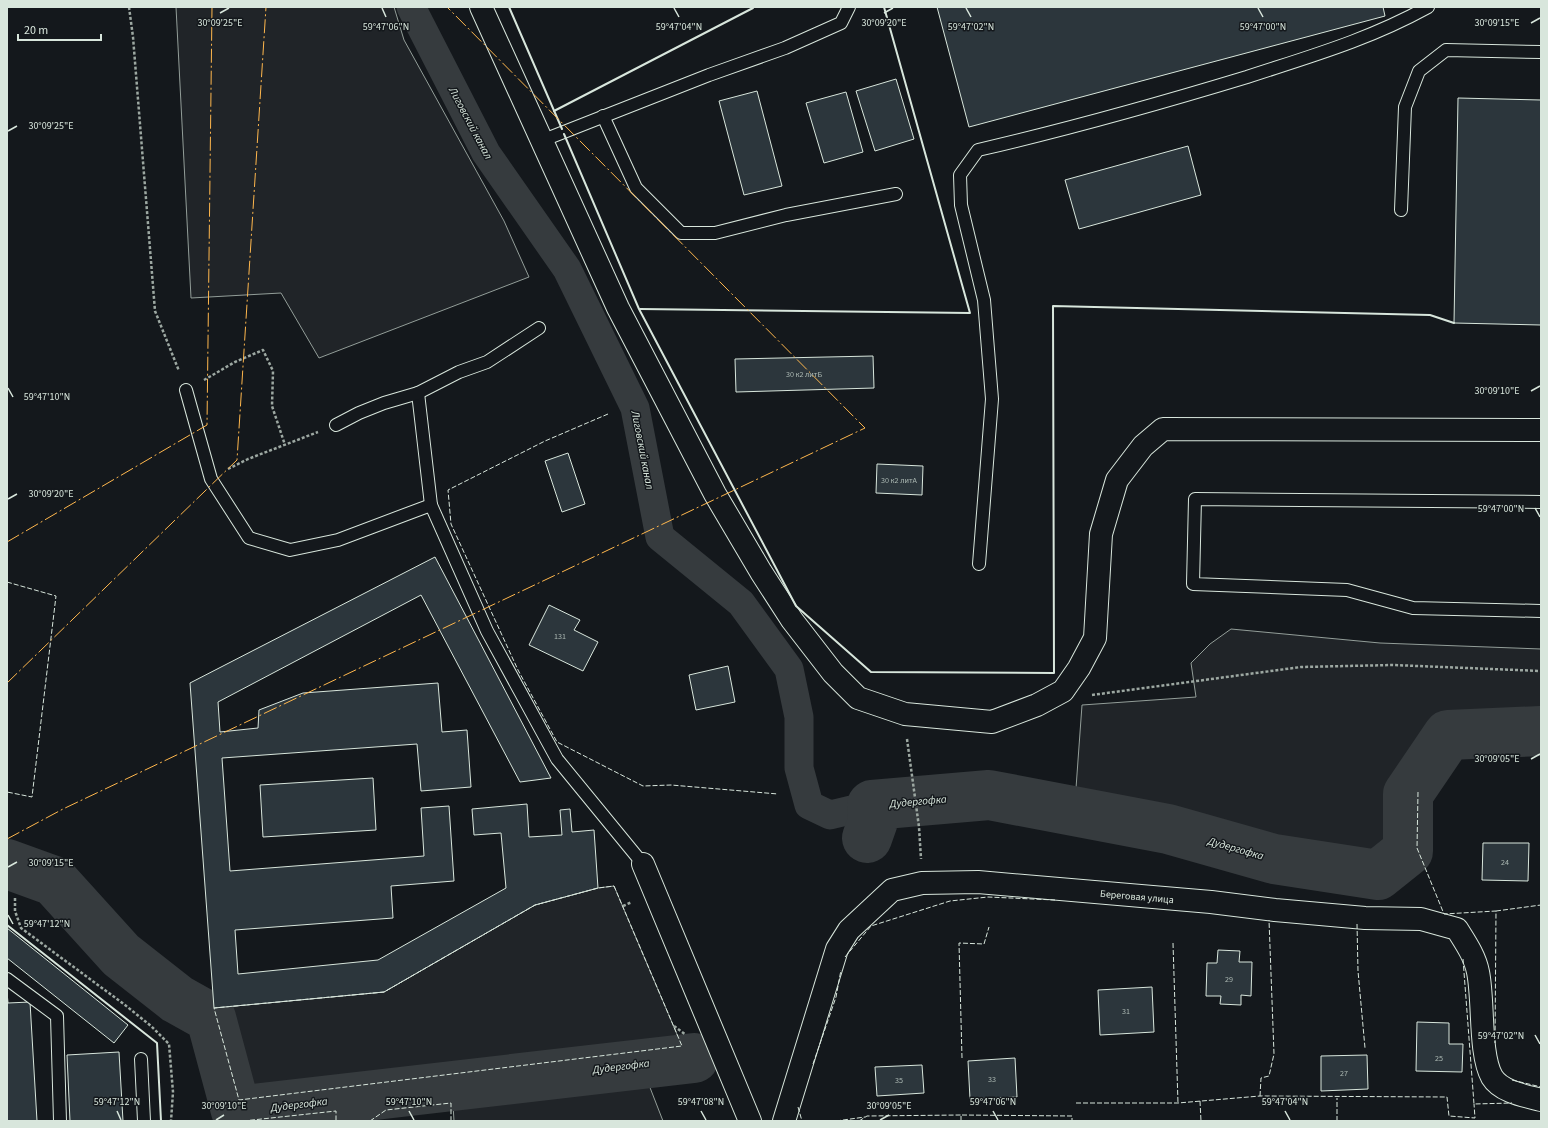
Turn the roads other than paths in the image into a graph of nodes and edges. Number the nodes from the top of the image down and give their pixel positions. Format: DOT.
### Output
graph roads {
  1 [pos="481,7"];
  2 [pos="849,7"];
  3 [pos="1428,7"];
  4 [pos="1541,52"];
  5 [pos="603,116"];
  6 [pos="541,141"];
  7 [pos="896,194"];
  8 [pos="1402,210"];
  9 [pos="539,328"];
  10 [pos="186,390"];
  11 [pos="418,393"];
  12 [pos="336,425"];
  13 [pos="1541,430"];
  14 [pos="1541,502"];
  15 [pos="431,505"];
  16 [pos="979,564"];
  17 [pos="1541,611"];
  18 [pos="643,864"];
  19 [pos="7,979"];
  20 [pos="141,1059"];
  21 [pos="1541,1100"];
  22 [pos="60,1121"];
  23 [pos="144,1121"];
  24 [pos="750,1121"];
  25 [pos="784,1121"];
  1 -- 6 [label="street"];
  2 -- 5 [label="lane"];
  3 -- 16 [label="lane"];
  4 -- 8 [label="lane"];
  5 -- 6 [label="lane"];
  5 -- 7 [label="lane"];
  6 -- 13 [label="street"];
  9 -- 11 [label="lane"];
  10 -- 15 [label="lane"];
  11 -- 12 [label="lane"];
  11 -- 15 [label="lane"];
  14 -- 17 [label="lane"];
  15 -- 18 [label="lane"];
  18 -- 24 [label="street"];
  19 -- 22 [label="lane"];
  20 -- 23 [label="lane"];
  21 -- 25 [label="street, Береговая улица"];
}
